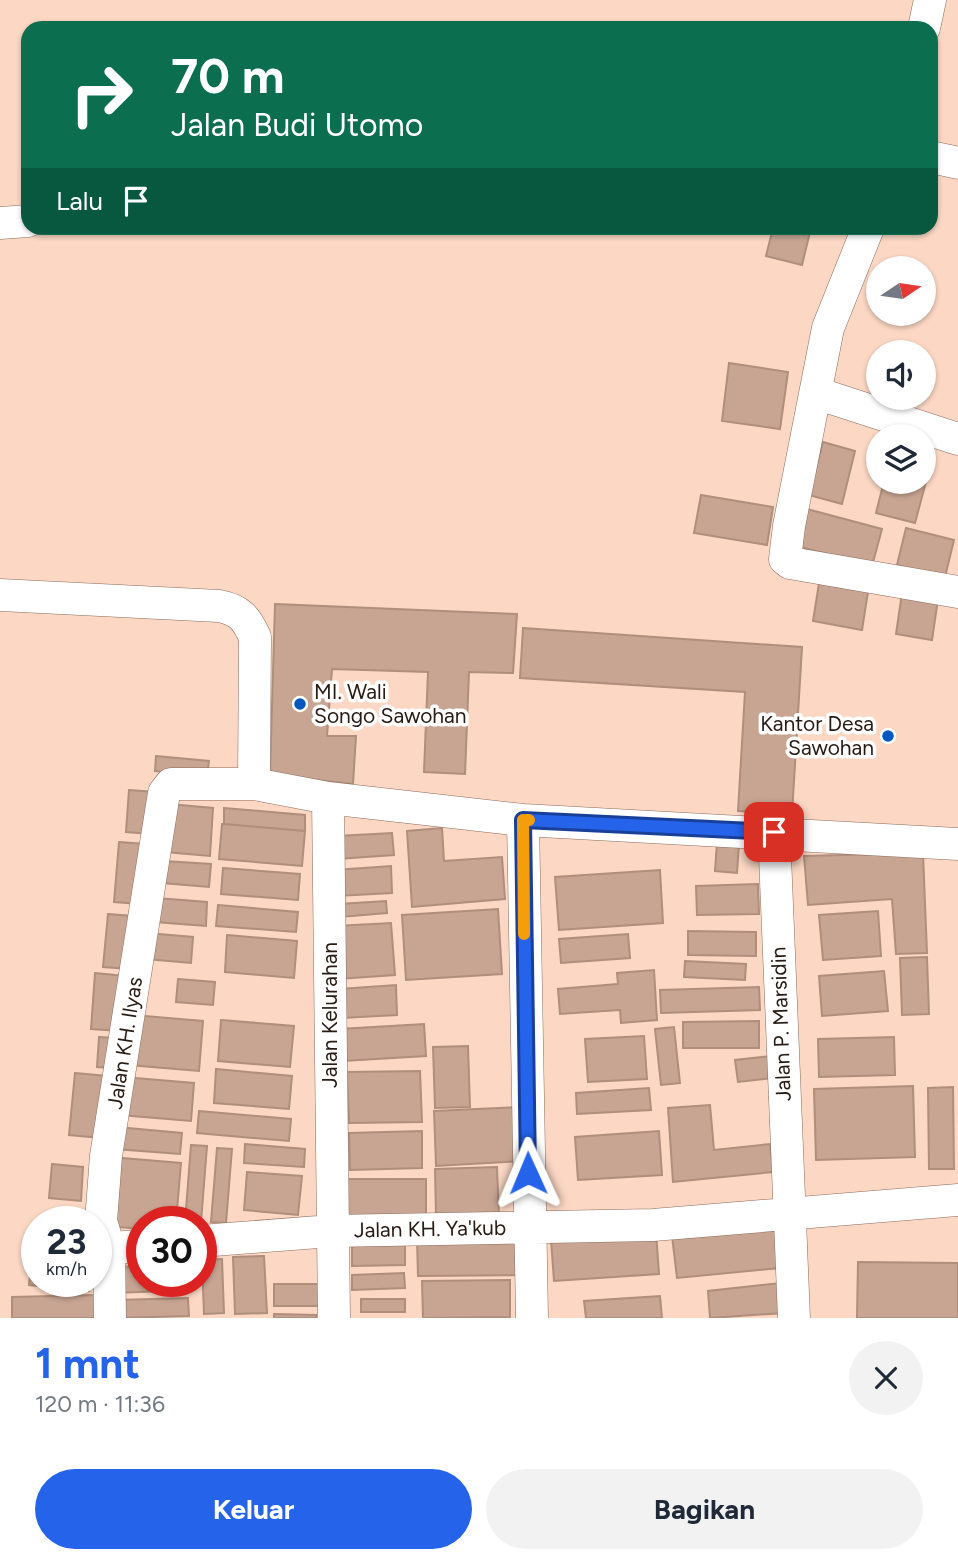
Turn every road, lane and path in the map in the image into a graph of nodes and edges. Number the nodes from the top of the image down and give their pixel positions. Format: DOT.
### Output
graph roads {
  1 [pos="930,0"];
  2 [pos="926,21"];
  3 [pos="938,159"];
  4 [pos="958,163"];
  5 [pos="21,222"];
  6 [pos="0,223"];
  7 [pos="865,235"];
  8 [pos="817,393"];
  9 [pos="958,439"];
  10 [pos="958,592"];
  11 [pos="0,594"];
  12 [pos="254,784"];
  13 [pos="328,798"];
  14 [pos="523,820"];
  15 [pos="774,832"];
  16 [pos="958,844"];
  17 [pos="958,1200"];
  18 [pos="102,1206"];
  19 [pos="789,1215"];
  20 [pos="529,1227"];
  21 [pos="331,1231"];
  22 [pos="217,1240"];
  23 [pos="110,1297"];
  24 [pos="110,1318"];
  25 [pos="334,1318"];
  26 [pos="532,1318"];
  27 [pos="794,1318"];
  1 -- 2 [label="street"];
  3 -- 4 [label="street"];
  5 -- 6 [label="street"];
  7 -- 8 [label="street"];
  8 -- 9 [label="street"];
  8 -- 10 [label="street"];
  11 -- 12 [label="street"];
  12 -- 13 [label="street"];
  12 -- 18 [label="street, Jalan KH. Ilyas"];
  13 -- 14 [label="street"];
  13 -- 21 [label="street, Jalan Kelurahan"];
  14 -- 15 [label="street"];
  14 -- 20 [label="street, Jalan KH. Ya'kub"];
  15 -- 16 [label="street"];
  15 -- 19 [label="street, Jalan P. Marsidin"];
  17 -- 19 [label="street"];
  19 -- 20 [label="street"];
  19 -- 27 [label="street, Jalan P. Marsidin"];
  20 -- 21 [label="street, Jalan KH. Ya'kub"];
  20 -- 26 [label="street, Jalan KH. Ya'kub"];
  21 -- 22 [label="street"];
  21 -- 25 [label="street, Jalan Kelurahan"];
  23 -- 24 [label="street, Jalan KH. Ilyas"];
}
